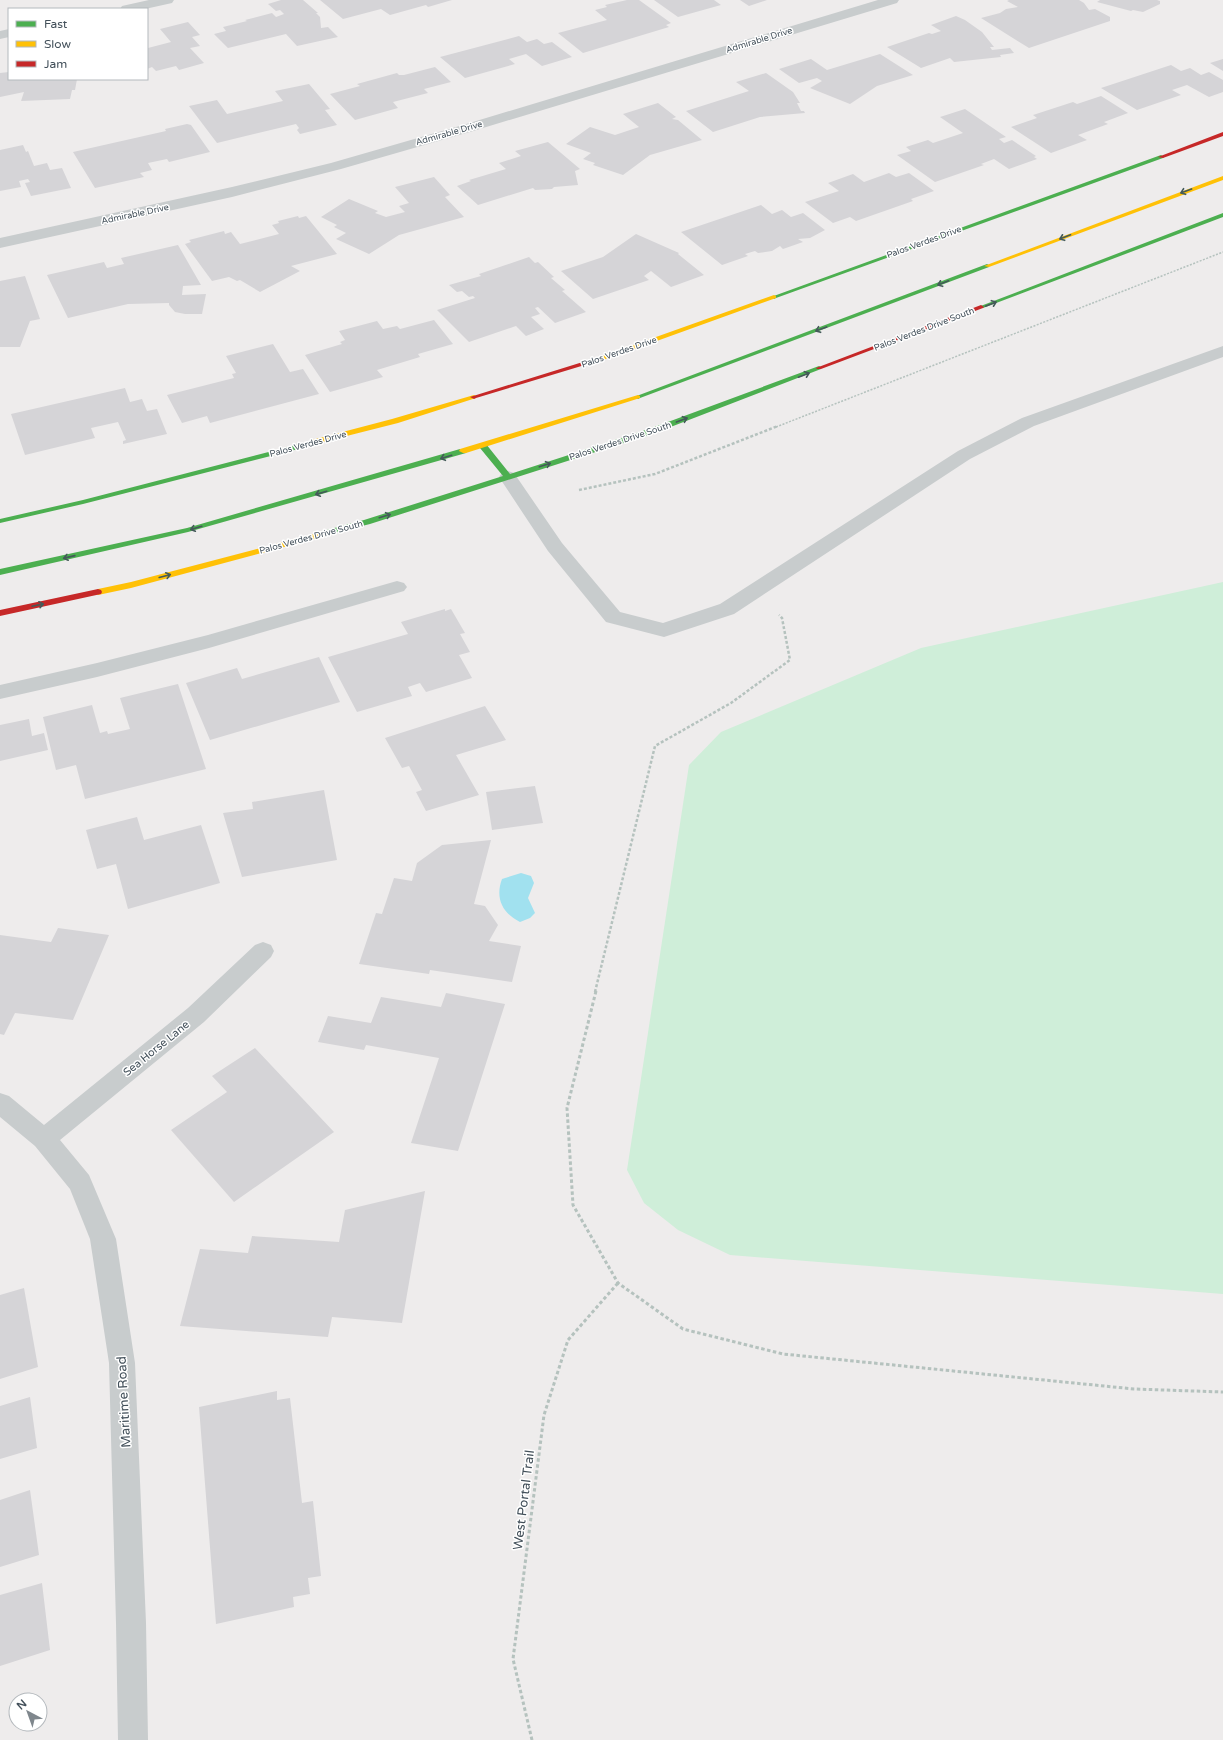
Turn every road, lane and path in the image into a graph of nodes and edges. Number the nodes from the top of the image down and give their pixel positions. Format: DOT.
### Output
graph roads {
  1 [pos="167,0"];
  2 [pos="892,0"];
  3 [pos="131,8"];
  4 [pos="1223,134"];
  5 [pos="1223,178"];
  6 [pos="1223,215"];
  7 [pos="0,243"];
  8 [pos="1223,351"];
  9 [pos="483,446"];
  10 [pos="508,477"];
  11 [pos="0,521"];
  12 [pos="0,572"];
  13 [pos="398,587"];
  14 [pos="754,591"];
  15 [pos="0,613"];
  16 [pos="0,692"];
  17 [pos="263,951"];
  18 [pos="0,1103"];
  19 [pos="44,1139"];
  20 [pos="618,1283"];
  21 [pos="1223,1392"];
  22 [pos="133,1740"];
  23 [pos="532,1740"];
  1 -- 3 [label="street"];
  2 -- 7 [label="street, Admirable Drive"];
  4 -- 11 [label="main road, Palos Verdes Drive"];
  5 -- 9 [label="main road, one-way"];
  10 -- 6 [label="main road, Palos Verdes Drive South, one-way"];
  8 -- 14 [label="street"];
  9 -- 10 [label="main road"];
  9 -- 12 [label="main road, one-way"];
  10 -- 14 [label="street"];
  15 -- 10 [label="main road, Palos Verdes Drive South, one-way"];
  13 -- 16 [label="street"];
  14 -- 20 [label="path"];
  17 -- 19 [label="street, Sea Horse Lane"];
  18 -- 19 [label="street, Maritime Road"];
  19 -- 22 [label="street, Maritime Road"];
  20 -- 21 [label="path"];
  20 -- 23 [label="path, West Portal Trail"];
}
